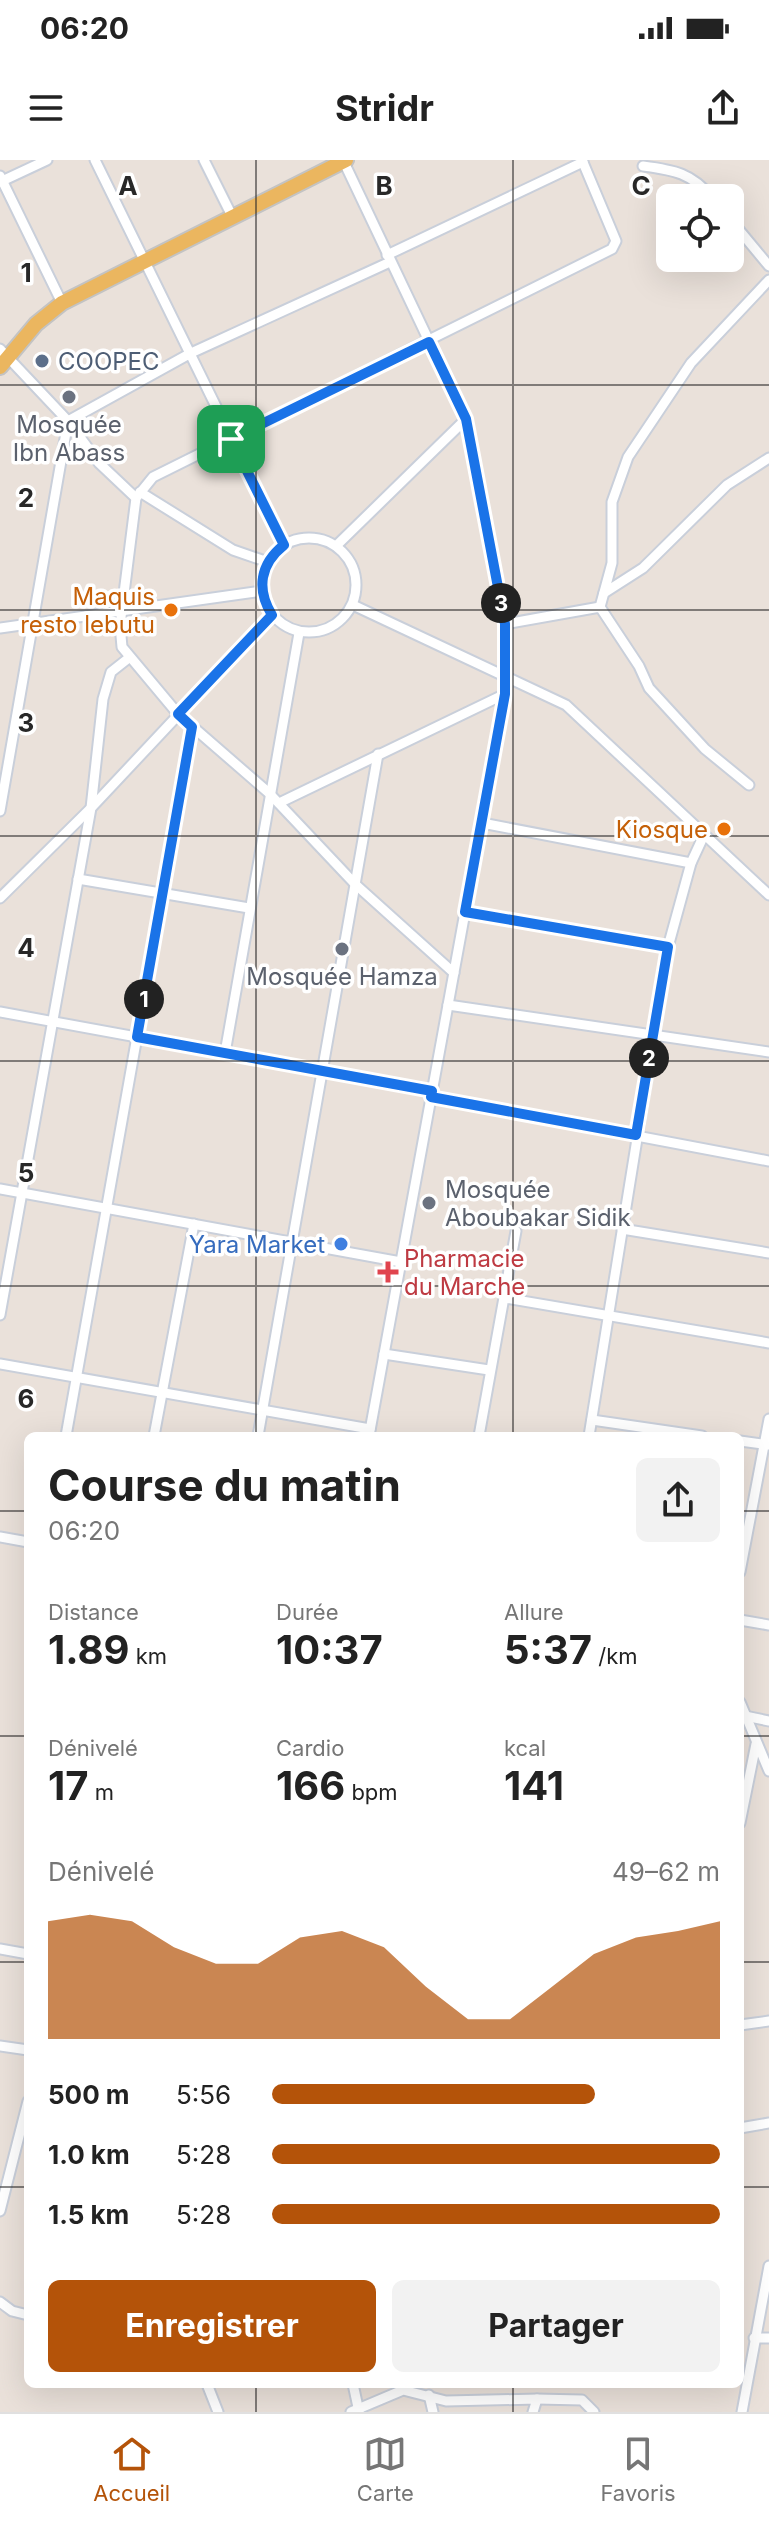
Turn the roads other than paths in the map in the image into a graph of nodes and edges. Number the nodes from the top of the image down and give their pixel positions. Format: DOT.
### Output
graph roads {
  1 [pos="47,160"];
  2 [pos="95,160"];
  3 [pos="204,160"];
  4 [pos="344,160"];
  5 [pos="582,161"];
  6 [pos="643,166"];
  7 [pos="1,180"];
  8 [pos="699,184"];
  9 [pos="232,216"];
  10 [pos="744,236"];
  11 [pos="143,259"];
  12 [pos="389,259"];
  13 [pos="769,266"];
  14 [pos="769,280"];
  15 [pos="62,303"];
  16 [pos="429,342"];
  17 [pos="191,353"];
  18 [pos="2,357"];
  19 [pos="466,419"];
  20 [pos="68,421"];
  21 [pos="231,439"];
  22 [pos="769,458"];
  23 [pos="138,495"];
  24 [pos="284,545"];
  25 [pos="336,546"];
  26 [pos="268,562"];
  27 [pos="262,591"];
  28 [pos="604,593"];
  29 [pos="353,605"];
  30 [pos="600,607"];
  31 [pos="123,610"];
  32 [pos="272,615"];
  33 [pos="35,622"];
  34 [pos="505,624"];
  35 [pos="0,628"];
  36 [pos="299,633"];
  37 [pos="130,657"];
  38 [pos="505,674"];
  39 [pos="505,694"];
  40 [pos="178,714"];
  41 [pos="192,727"];
  42 [pos="378,754"];
  43 [pos="749,785"];
  44 [pos="269,793"];
  45 [pos="279,803"];
  46 [pos="91,808"];
  47 [pos="0,811"];
  48 [pos="482,823"];
  49 [pos="704,835"];
  50 [pos="691,863"];
  51 [pos="78,879"];
  52 [pos="355,884"];
  53 [pos="163,894"];
  54 [pos="769,895"];
  55 [pos="0,898"];
  56 [pos="249,908"];
  57 [pos="465,912"];
  58 [pos="668,947"];
  59 [pos="454,973"];
  60 [pos="448,1005"];
  61 [pos="0,1012"];
  62 [pos="51,1021"];
  63 [pos="653,1036"];
  64 [pos="137,1037"];
  65 [pos="769,1052"];
  66 [pos="225,1053"];
  67 [pos="322,1071"];
  68 [pos="432,1094"];
  69 [pos="636,1135"];
  70 [pos="769,1161"];
  71 [pos="0,1189"];
  72 [pos="21,1193"];
  73 [pos="106,1208"];
  74 [pos="194,1224"];
  75 [pos="622,1229"];
  76 [pos="516,1231"];
  77 [pos="292,1242"];
  78 [pos="769,1253"];
  79 [pos="401,1262"];
  80 [pos="505,1298"];
  81 [pos="0,1315"];
  82 [pos="610,1316"];
  83 [pos="769,1343"];
  84 [pos="384,1354"];
  85 [pos="0,1364"];
  86 [pos="489,1370"];
  87 [pos="75,1377"];
  88 [pos="163,1392"];
  89 [pos="263,1409"];
  90 [pos="769,1419"];
  91 [pos="592,1420"];
  92 [pos="67,1432"];
  93 [pos="155,1432"];
  94 [pos="259,1432"];
  95 [pos="370,1432"];
  96 [pos="481,1432"];
  97 [pos="590,1432"];
  98 [pos="657,1432"];
  99 [pos="744,1441"];
  100 [pos="766,1444"];
  101 [pos="0,1537"];
  102 [pos="24,1541"];
  103 [pos="744,1551"];
  104 [pos="744,1621"];
  105 [pos="769,1625"];
  106 [pos="745,1716"];
  107 [pos="769,1721"];
  108 [pos="756,1744"];
  109 [pos="769,1771"];
  110 [pos="744,1803"];
  111 [pos="0,1949"];
  112 [pos="24,1953"];
  113 [pos="769,2021"];
  114 [pos="744,2024"];
  115 [pos="0,2046"];
  116 [pos="24,2049"];
  117 [pos="24,2117"];
  118 [pos="769,2123"];
  119 [pos="744,2127"];
  120 [pos="0,2211"];
  121 [pos="769,2266"];
  122 [pos="0,2302"];
  123 [pos="24,2314"];
  124 [pos="754,2338"];
  125 [pos="769,2338"];
  126 [pos="744,2370"];
  127 [pos="209,2388"];
  128 [pos="353,2388"];
  129 [pos="743,2388"];
  130 [pos="429,2395"];
  131 [pos="537,2399"];
  132 [pos="356,2411"];
  133 [pos="218,2412"];
  134 [pos="433,2412"];
  135 [pos="533,2412"];
  136 [pos="594,2412"];
  137 [pos="742,2412"];
  1 -- 7 [label="street"];
  2 -- 11 [label="street"];
  3 -- 9 [label="street"];
  4 -- 9 [label="main road"];
  4 -- 12 [label="street"];
  5 -- 12 [label="street"];
  5 -- 16 [label="street"];
  6 -- 8 [label="street"];
  7 -- 15 [label="street"];
  9 -- 11 [label="main road"];
  10 -- 13 [label="street"];
  11 -- 15 [label="main road"];
  11 -- 17 [label="street"];
  12 -- 16 [label="street"];
  12 -- 17 [label="street"];
  14 -- 28 [label="street"];
  15 -- 18 [label="main road"];
  16 -- 19 [label="street"];
  16 -- 21 [label="street"];
  17 -- 20 [label="street"];
  17 -- 21 [label="street"];
  18 -- 20 [label="street"];
  19 -- 25 [label="street"];
  19 -- 34 [label="street"];
  20 -- 23 [label="street"];
  20 -- 33 [label="street"];
  21 -- 23 [label="street"];
  21 -- 24 [label="street"];
  22 -- 28 [label="street"];
  23 -- 26 [label="street"];
  23 -- 31 [label="street"];
  24 -- 25 [label="street"];
  24 -- 26 [label="street"];
  25 -- 29 [label="street"];
  26 -- 27 [label="street"];
  27 -- 31 [label="street"];
  27 -- 32 [label="street"];
  28 -- 30 [label="street"];
  29 -- 36 [label="street"];
  29 -- 38 [label="street"];
  30 -- 34 [label="street"];
  30 -- 43 [label="street"];
  31 -- 33 [label="street"];
  31 -- 37 [label="street"];
  32 -- 36 [label="street"];
  32 -- 40 [label="street"];
  33 -- 35 [label="street"];
  33 -- 47 [label="street"];
  34 -- 38 [label="street"];
  36 -- 44 [label="street"];
  37 -- 40 [label="street"];
  37 -- 46 [label="street"];
  38 -- 39 [label="street"];
  38 -- 49 [label="street"];
  39 -- 42 [label="street"];
  39 -- 48 [label="street"];
  40 -- 41 [label="street"];
  40 -- 46 [label="street"];
  41 -- 44 [label="street"];
  41 -- 53 [label="street"];
  42 -- 45 [label="street"];
  42 -- 52 [label="street"];
  44 -- 45 [label="street"];
  44 -- 56 [label="street"];
  45 -- 52 [label="street"];
  46 -- 51 [label="street"];
  46 -- 55 [label="street"];
  48 -- 50 [label="street"];
  48 -- 57 [label="street"];
  49 -- 50 [label="street"];
  49 -- 54 [label="street"];
  50 -- 58 [label="street"];
  51 -- 53 [label="street"];
  51 -- 62 [label="street"];
  52 -- 59 [label="street"];
  52 -- 67 [label="street"];
  53 -- 56 [label="street"];
  53 -- 64 [label="street"];
  56 -- 66 [label="street"];
  57 -- 58 [label="street"];
  57 -- 59 [label="street"];
  58 -- 63 [label="street"];
  59 -- 60 [label="street"];
  60 -- 63 [label="street"];
  60 -- 68 [label="street"];
  61 -- 62 [label="street"];
  62 -- 64 [label="street"];
  62 -- 72 [label="street"];
  63 -- 65 [label="street"];
  63 -- 69 [label="street"];
  64 -- 66 [label="street"];
  64 -- 73 [label="street"];
  66 -- 67 [label="street"];
  67 -- 68 [label="street"];
  67 -- 77 [label="street"];
  68 -- 69 [label="street"];
  68 -- 79 [label="street"];
  69 -- 70 [label="street"];
  69 -- 75 [label="street"];
  71 -- 72 [label="street"];
  72 -- 73 [label="street"];
  72 -- 81 [label="street"];
  73 -- 74 [label="street"];
  73 -- 87 [label="street"];
  74 -- 77 [label="street"];
  74 -- 88 [label="street"];
  75 -- 78 [label="street"];
  75 -- 82 [label="street"];
  76 -- 80 [label="street"];
  77 -- 79 [label="street"];
  77 -- 89 [label="street"];
  79 -- 84 [label="street"];
  80 -- 82 [label="street"];
  80 -- 86 [label="street"];
  82 -- 83 [label="street"];
  82 -- 91 [label="street"];
  84 -- 86 [label="street"];
  84 -- 95 [label="street"];
  85 -- 87 [label="street"];
  86 -- 96 [label="street"];
  87 -- 88 [label="street"];
  87 -- 92 [label="street"];
  88 -- 89 [label="street"];
  88 -- 93 [label="street"];
  89 -- 94 [label="street"];
  89 -- 95 [label="street"];
  90 -- 100 [label="street"];
  91 -- 97 [label="street"];
  91 -- 98 [label="street"];
  99 -- 100 [label="street"];
  100 -- 103 [label="street"];
  101 -- 102 [label="street"];
  104 -- 105 [label="street"];
  106 -- 107 [label="street"];
  106 -- 108 [label="street"];
  108 -- 109 [label="street"];
  108 -- 110 [label="street"];
  111 -- 112 [label="street"];
  113 -- 114 [label="street"];
  115 -- 116 [label="street"];
  117 -- 120 [label="street"];
  118 -- 119 [label="street"];
  121 -- 124 [label="street"];
  122 -- 123 [label="street"];
  124 -- 125 [label="street"];
  124 -- 126 [label="street"];
  127 -- 133 [label="street"];
  128 -- 132 [label="street"];
  129 -- 137 [label="street"];
  130 -- 131 [label="street"];
  130 -- 132 [label="street"];
  130 -- 134 [label="street"];
  131 -- 135 [label="street"];
  131 -- 136 [label="street"];
}
